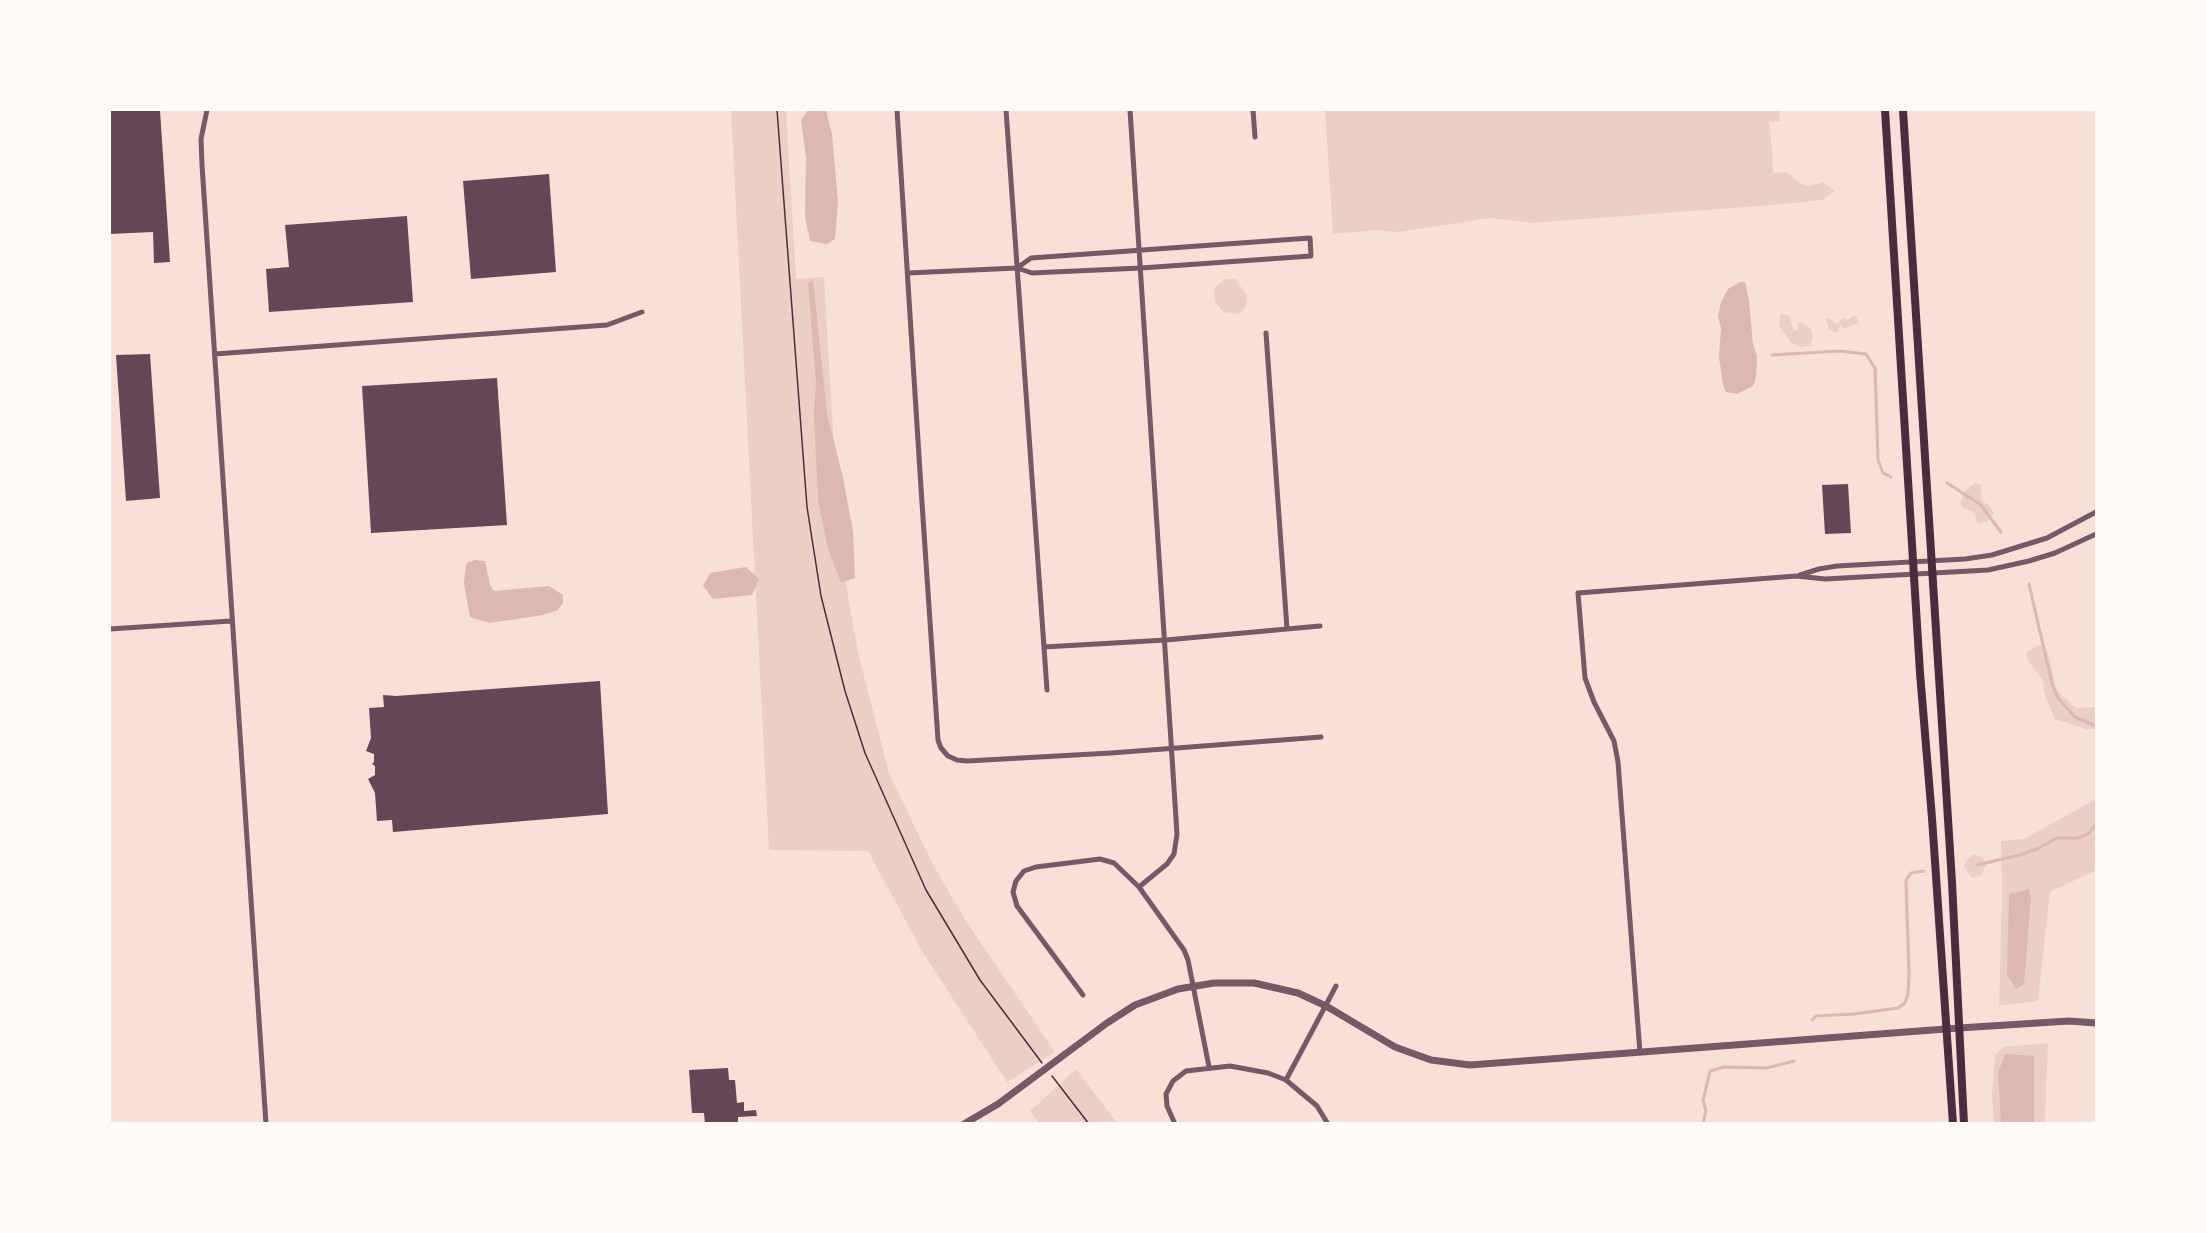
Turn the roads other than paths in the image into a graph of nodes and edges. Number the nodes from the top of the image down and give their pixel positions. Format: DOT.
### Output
graph roads {
  1 [pos="207,110"];
  2 [pos="897,110"];
  3 [pos="1006,110"];
  4 [pos="1130,110"];
  5 [pos="1253,110"];
  6 [pos="1886,110"];
  7 [pos="1903,110"];
  8 [pos="1254,137"];
  9 [pos="1907,174"];
  10 [pos="1890,175"];
  11 [pos="1139,251"];
  12 [pos="1017,268"];
  13 [pos="1141,268"];
  14 [pos="908,273"];
  15 [pos="642,312"];
  16 [pos="1266,333"];
  17 [pos="215,354"];
  18 [pos="2097,512"];
  19 [pos="2097,534"];
  20 [pos="1932,561"];
  21 [pos="1913,562"];
  22 [pos="1914,573"];
  23 [pos="1932,574"];
  24 [pos="1796,576"];
  25 [pos="231,621"];
  26 [pos="1320,626"];
  27 [pos="110,629"];
  28 [pos="1287,629"];
  29 [pos="1166,640"];
  30 [pos="1044,647"];
  31 [pos="1047,690"];
  32 [pos="1321,737"];
  33 [pos="1171,749"];
  34 [pos="1139,887"];
  35 [pos="1193,985"];
  36 [pos="1336,986"];
  37 [pos="1083,995"];
  38 [pos="1326,1006"];
  39 [pos="2097,1023"];
  40 [pos="1959,1028"];
  41 [pos="1947,1029"];
  42 [pos="1640,1053"];
  43 [pos="1209,1067"];
  44 [pos="1286,1080"];
  45 [pos="266,1124"];
  46 [pos="964,1124"];
  47 [pos="1175,1124"];
  48 [pos="1328,1124"];
  49 [pos="1953,1124"];
  50 [pos="1964,1124"];
  1 -- 17 [label="street"];
  2 -- 14 [label="street"];
  3 -- 12 [label="street"];
  4 -- 11 [label="street"];
  5 -- 8 [label="street"];
  6 -- 10 [label="main road"];
  7 -- 9 [label="main road"];
  9 -- 10 [label="main road"];
  9 -- 20 [label="main road"];
  10 -- 21 [label="main road"];
  11 -- 12 [label="street"];
  11 -- 13 [label="street"];
  11 -- 13 [label="street"];
  12 -- 13 [label="street"];
  12 -- 14 [label="street"];
  12 -- 30 [label="street"];
  13 -- 29 [label="street"];
  14 -- 33 [label="street"];
  15 -- 17 [label="street"];
  16 -- 28 [label="street"];
  17 -- 25 [label="street"];
  18 -- 20 [label="street"];
  19 -- 23 [label="street"];
  20 -- 21 [label="street"];
  20 -- 23 [label="main road"];
  21 -- 22 [label="main road"];
  21 -- 24 [label="street"];
  22 -- 23 [label="street"];
  22 -- 24 [label="street"];
  22 -- 41 [label="main road"];
  23 -- 40 [label="main road"];
  24 -- 42 [label="street"];
  25 -- 27 [label="street"];
  25 -- 45 [label="street"];
  26 -- 28 [label="street"];
  28 -- 29 [label="street"];
  29 -- 30 [label="street"];
  29 -- 33 [label="street"];
  30 -- 31 [label="street"];
  32 -- 33 [label="street"];
  33 -- 34 [label="street"];
  34 -- 35 [label="street"];
  34 -- 37 [label="street"];
  35 -- 38 [label="street"];
  35 -- 43 [label="street"];
  35 -- 46 [label="street"];
  36 -- 38 [label="street"];
  38 -- 42 [label="street"];
  38 -- 44 [label="street"];
  39 -- 40 [label="street"];
  40 -- 41 [label="street"];
  40 -- 50 [label="main road"];
  41 -- 42 [label="street"];
  41 -- 49 [label="main road"];
  43 -- 44 [label="street"];
  43 -- 47 [label="street"];
  44 -- 48 [label="street"];
}
